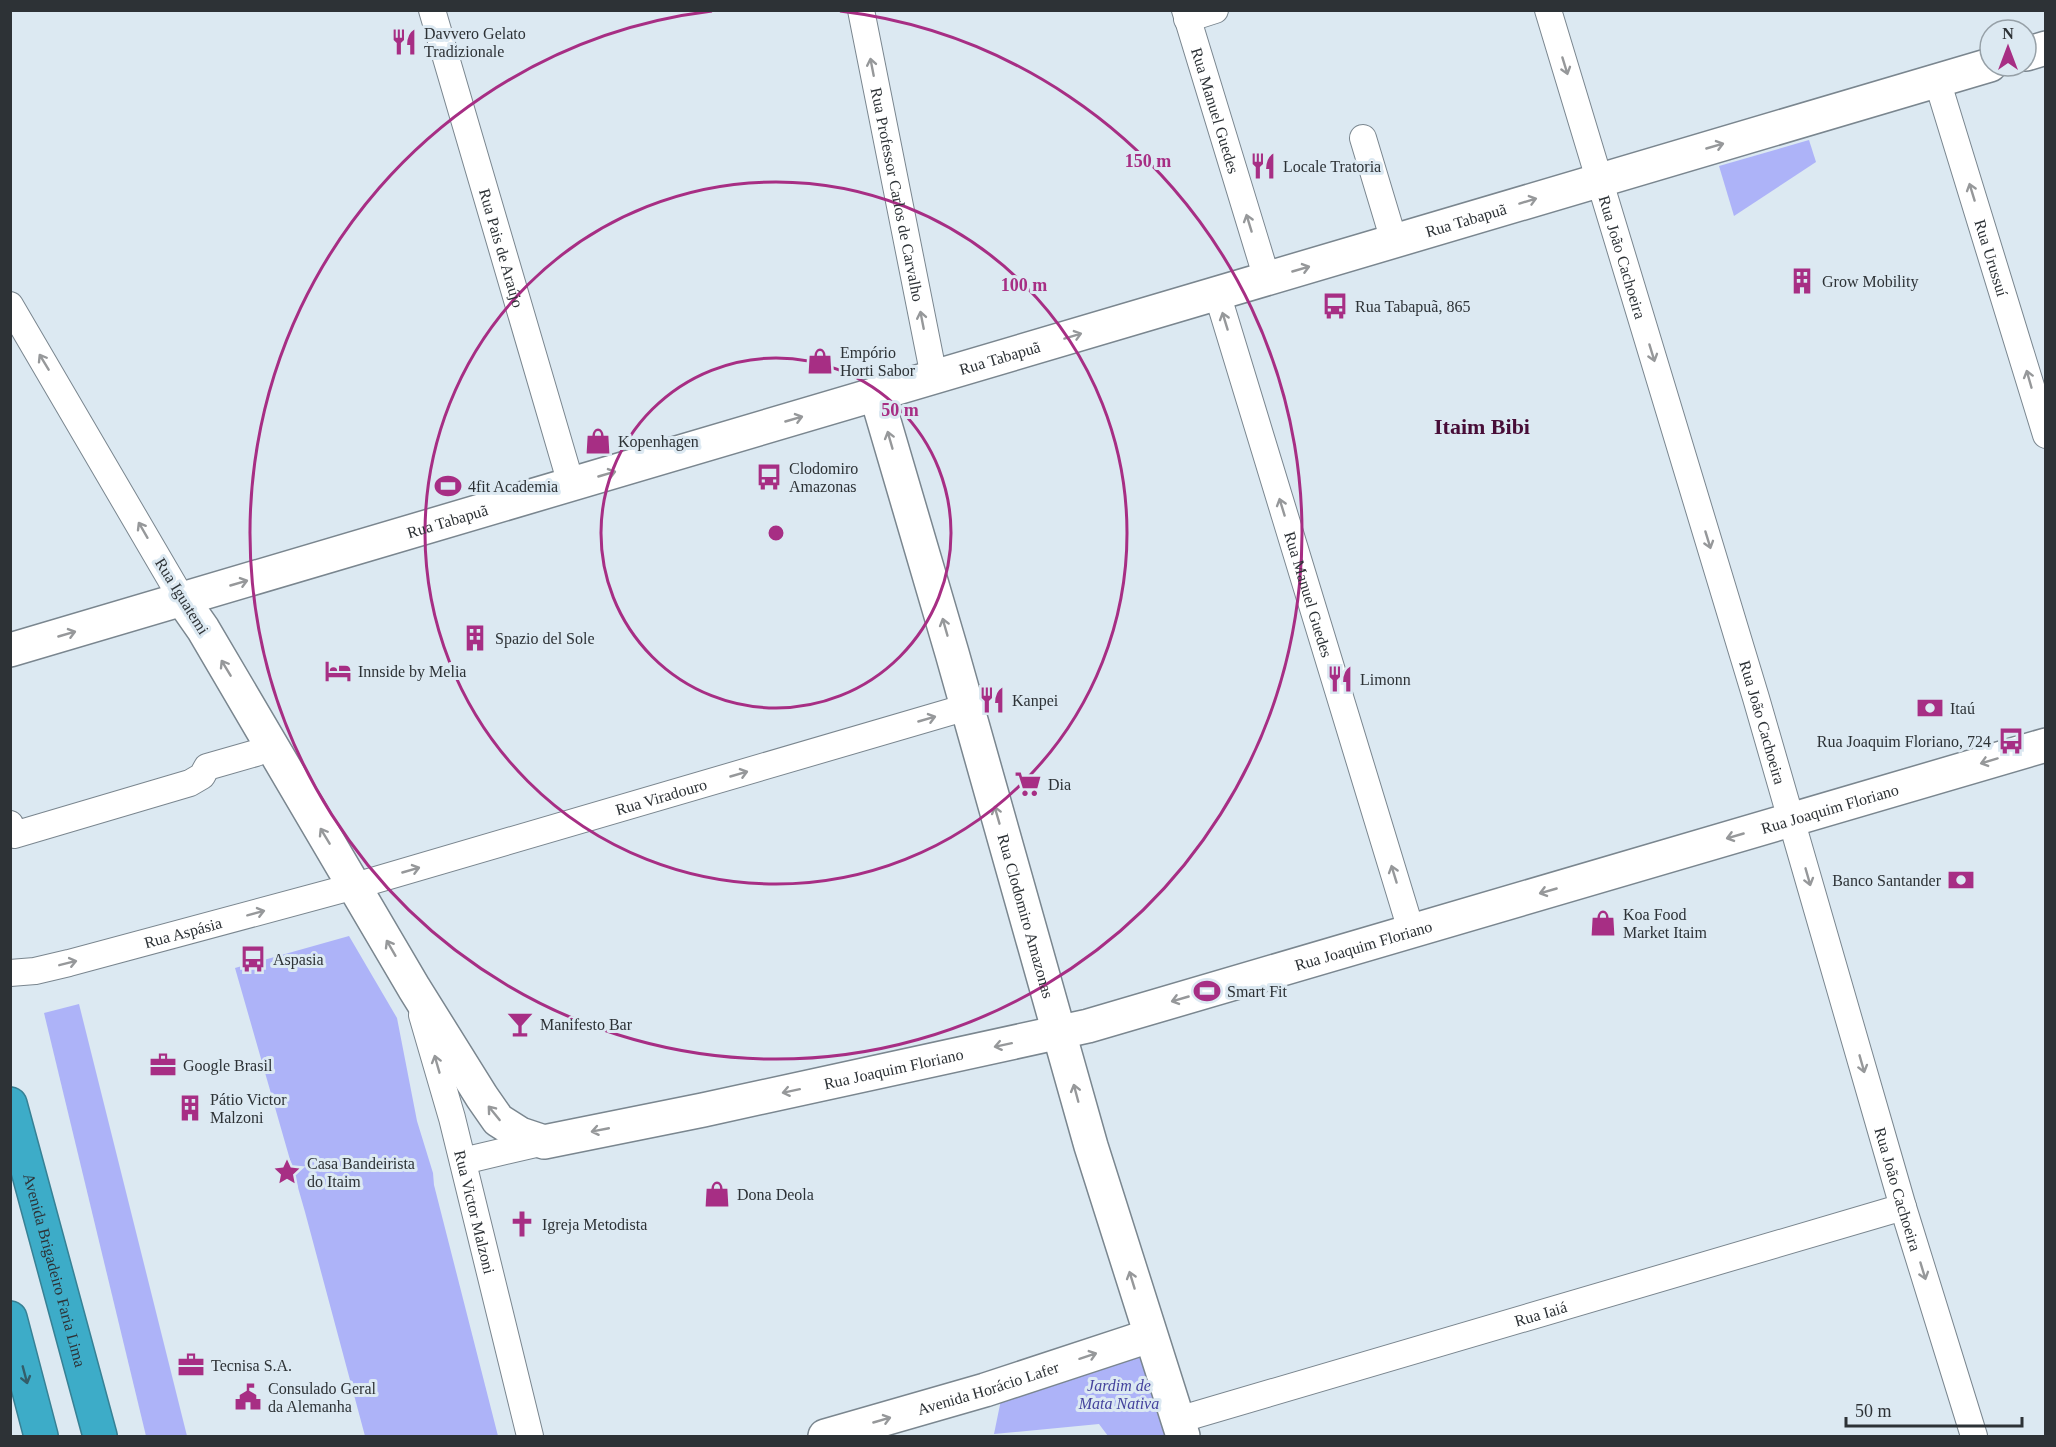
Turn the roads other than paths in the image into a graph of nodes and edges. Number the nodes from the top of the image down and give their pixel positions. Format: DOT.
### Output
graph roads {
  1 [pos="432,10"];
  2 [pos="861,10"];
  3 [pos="1215,10"];
  4 [pos="1548,10"];
  5 [pos="1186,15"];
  6 [pos="1978,69"];
  7 [pos="1937,81"];
  8 [pos="1363,138"];
  9 [pos="1600,180"];
  10 [pos="1394,241"];
  11 [pos="1266,279"];
  12 [pos="1217,293"];
  13 [pos="10,305"];
  14 [pos="934,377"];
  15 [pos="876,394"];
  16 [pos="2046,435"];
  17 [pos="571,484"];
  18 [pos="183,599"];
  19 [pos="10,650"];
  20 [pos="967,707"];
  21 [pos="2046,745"];
  22 [pos="272,746"];
  23 [pos="1792,820"];
  24 [pos="10,824"];
  25 [pos="355,886"];
  26 [pos="1411,930"];
  27 [pos="10,973"];
  28 [pos="414,988"];
  29 [pos="1060,1033"];
  30 [pos="10,1104"];
  31 [pos="544,1142"];
  32 [pos="463,1161"];
  33 [pos="1903,1207"];
  34 [pos="10,1318"];
  35 [pos="1149,1335"];
  36 [pos="1181,1428"];
  37 [pos="42,1437"];
  38 [pos="100,1437"];
  39 [pos="530,1437"];
  40 [pos="825,1437"];
  41 [pos="1974,1437"];
  1 -- 17 [label="street, Rua Pais de Araújo"];
  14 -- 2 [label="street, Rua Professor Carlos de Carvalho, one-way"];
  3 -- 5 [label="street"];
  4 -- 9 [label="street, Rua João Cachoeira, one-way"];
  11 -- 5 [label="street, Rua Manuel Guedes, one-way"];
  6 -- 7 [label="street, Rua Tabapuã"];
  9 -- 7 [label="street, Rua Tabapuã, one-way"];
  16 -- 7 [label="street, Rua Urussuí, one-way"];
  8 -- 10 [label="street"];
  10 -- 9 [label="street, Rua Tabapuã, one-way"];
  9 -- 23 [label="street, Rua João Cachoeira, one-way"];
  11 -- 10 [label="street, Rua Tabapuã, one-way"];
  11 -- 12 [label="street, Rua Tabapuã"];
  14 -- 12 [label="street, Rua Tabapuã, one-way"];
  26 -- 12 [label="street, Rua Manuel Guedes, one-way"];
  18 -- 13 [label="street, Rua Iguatemi, one-way"];
  14 -- 15 [label="street, Rua Tabapuã"];
  17 -- 15 [label="street, Rua Tabapuã, one-way"];
  20 -- 15 [label="street, Rua Clodomiro Amazonas, one-way"];
  18 -- 17 [label="street, Rua Tabapuã, one-way"];
  19 -- 18 [label="street, Rua Tabapuã, one-way"];
  22 -- 18 [label="street, Rua Iguatemi, one-way"];
  25 -- 20 [label="street, Rua Viradouro, one-way"];
  29 -- 20 [label="street, Rua Clodomiro Amazonas, one-way"];
  21 -- 23 [label="street, Rua Joaquim Floriano, one-way"];
  22 -- 24 [label="street"];
  25 -- 22 [label="street, Rua Iguatemi, one-way"];
  23 -- 26 [label="street, Rua Joaquim Floriano, one-way"];
  23 -- 33 [label="street, Rua João Cachoeira, one-way"];
  27 -- 25 [label="street, Rua Aspásia, one-way"];
  28 -- 25 [label="street, Rua Victor Malzoni, one-way"];
  26 -- 29 [label="street, Rua Joaquim Floriano, one-way"];
  31 -- 28 [label="street, Rua Victor Malzoni, one-way"];
  32 -- 28 [label="street, Rua Victor Malzoni, one-way"];
  29 -- 31 [label="street, Rua Joaquim Floriano, one-way"];
  35 -- 29 [label="street, Rua Clodomiro Amazonas, one-way"];
  30 -- 38 [label="highway, Avenida Brigadeiro Faria Lima"];
  31 -- 32 [label="street, Rua Joaquim Floriano"];
  32 -- 39 [label="street, Rua Victor Malzoni"];
  33 -- 36 [label="street, Rua Iaiá"];
  33 -- 41 [label="street, Rua João Cachoeira, one-way"];
  34 -- 37 [label="highway, one-way"];
  35 -- 36 [label="street, Rua Clodomiro Amazonas"];
  40 -- 35 [label="street, Avenida Horácio Lafer, one-way"];
}
